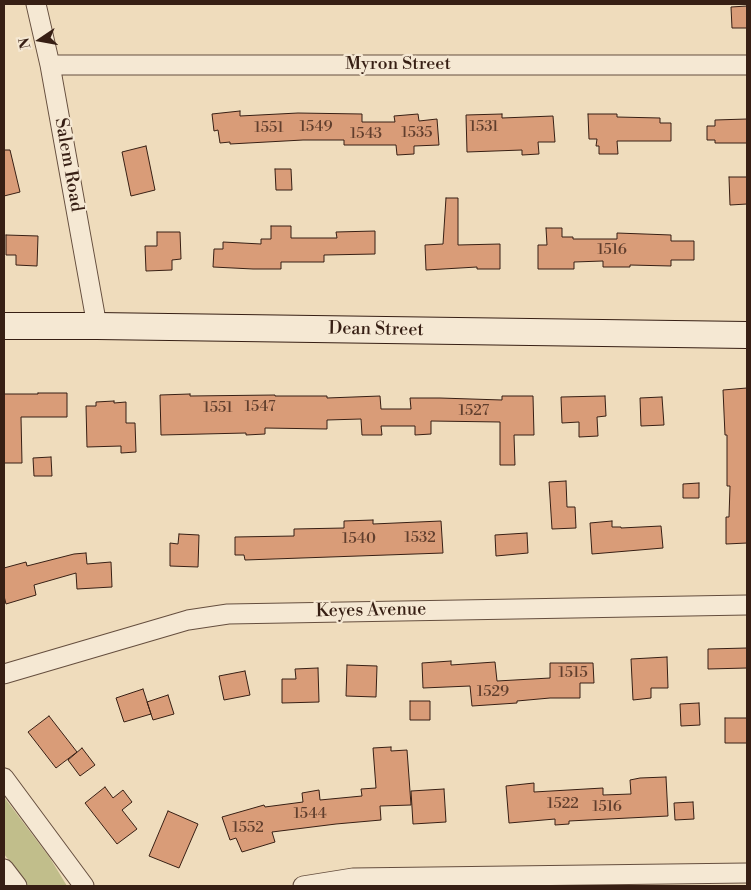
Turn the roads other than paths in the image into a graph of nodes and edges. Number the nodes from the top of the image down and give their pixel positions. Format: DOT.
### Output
graph roads {
  1 [pos="36,4"];
  2 [pos="50,65"];
  3 [pos="747,66"];
  4 [pos="4,326"];
  5 [pos="97,326"];
  6 [pos="747,335"];
  7 [pos="747,605"];
  8 [pos="4,674"];
  9 [pos="4,778"];
  10 [pos="4,869"];
  11 [pos="747,873"];
  12 [pos="17,886"];
  13 [pos="84,886"];
  14 [pos="303,886"];
  1 -- 2 [label="street, Salem Road"];
  2 -- 3 [label="street, Myron Street"];
  2 -- 5 [label="street, Salem Road"];
  4 -- 5 [label="street, Dean Street"];
  5 -- 6 [label="street, Dean Street"];
  7 -- 8 [label="street, Keyes Avenue"];
  9 -- 13 [label="street"];
  10 -- 12 [label="street"];
  11 -- 14 [label="street"];
}
